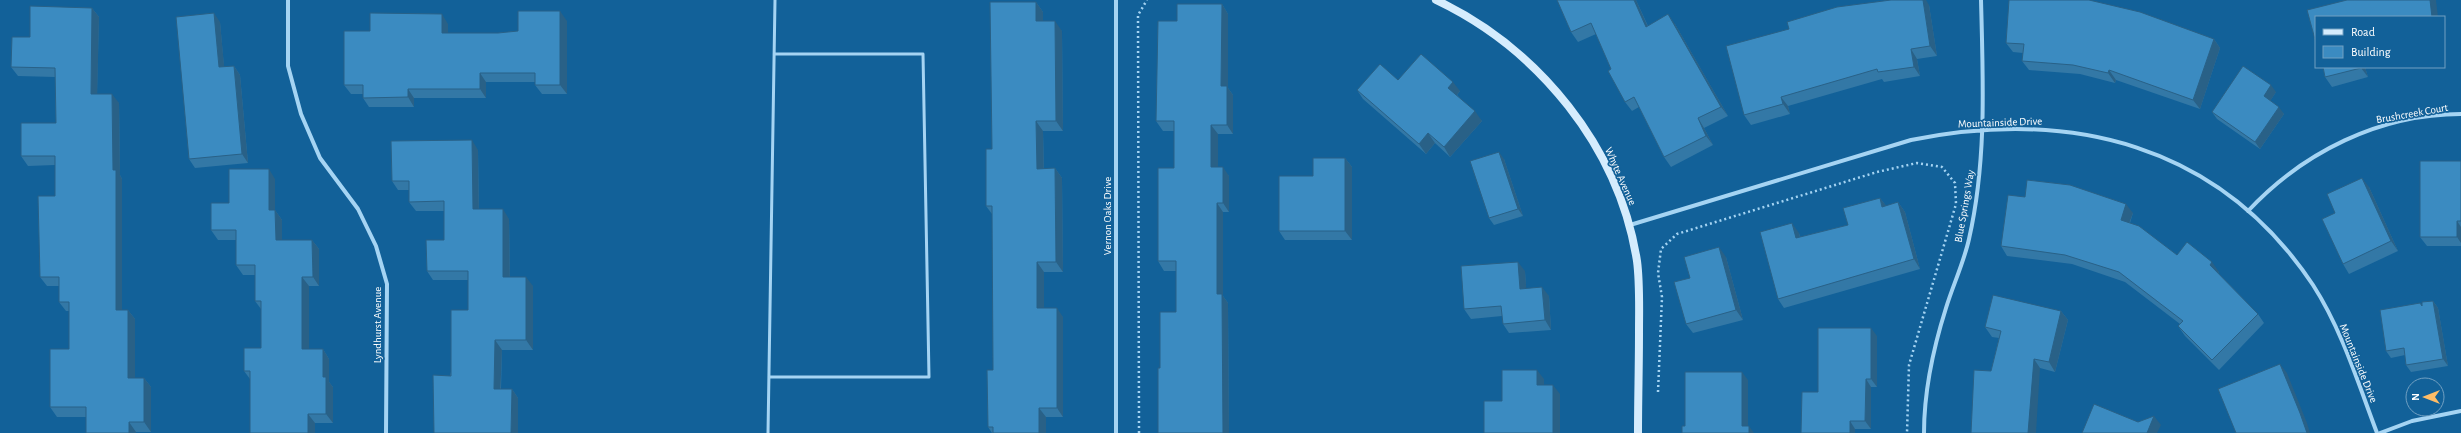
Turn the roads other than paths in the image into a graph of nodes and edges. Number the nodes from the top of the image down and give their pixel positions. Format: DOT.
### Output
graph roads {
  1 [pos="288,0"];
  2 [pos="775,0"];
  3 [pos="1116,0"];
  4 [pos="1436,0"];
  5 [pos="1981,0"];
  6 [pos="774,54"];
  7 [pos="2461,114"];
  8 [pos="1984,130"];
  9 [pos="2248,211"];
  10 [pos="1630,225"];
  11 [pos="769,377"];
  12 [pos="2461,411"];
  13 [pos="386,433"];
  14 [pos="768,433"];
  15 [pos="1116,433"];
  16 [pos="1638,433"];
  17 [pos="1924,433"];
  18 [pos="2377,433"];
  19 [pos="2380,433"];
  1 -- 13 [label="street, Lyndhurst Avenue"];
  2 -- 6 [label="lane"];
  3 -- 15 [label="street, Vernon Oaks Drive"];
  4 -- 10 [label="street, Whyte Avenue"];
  5 -- 8 [label="street, Blue Springs Way"];
  6 -- 11 [label="lane"];
  6 -- 11 [label="lane"];
  7 -- 9 [label="street, Brushcreek Court"];
  8 -- 9 [label="street, Mountainside Drive"];
  8 -- 10 [label="street, Mountainside Drive"];
  8 -- 17 [label="street, Blue Springs Way"];
  9 -- 18 [label="street, Mountainside Drive"];
  10 -- 16 [label="street, Whyte Avenue"];
  11 -- 14 [label="lane"];
  12 -- 19 [label="street"];
}
